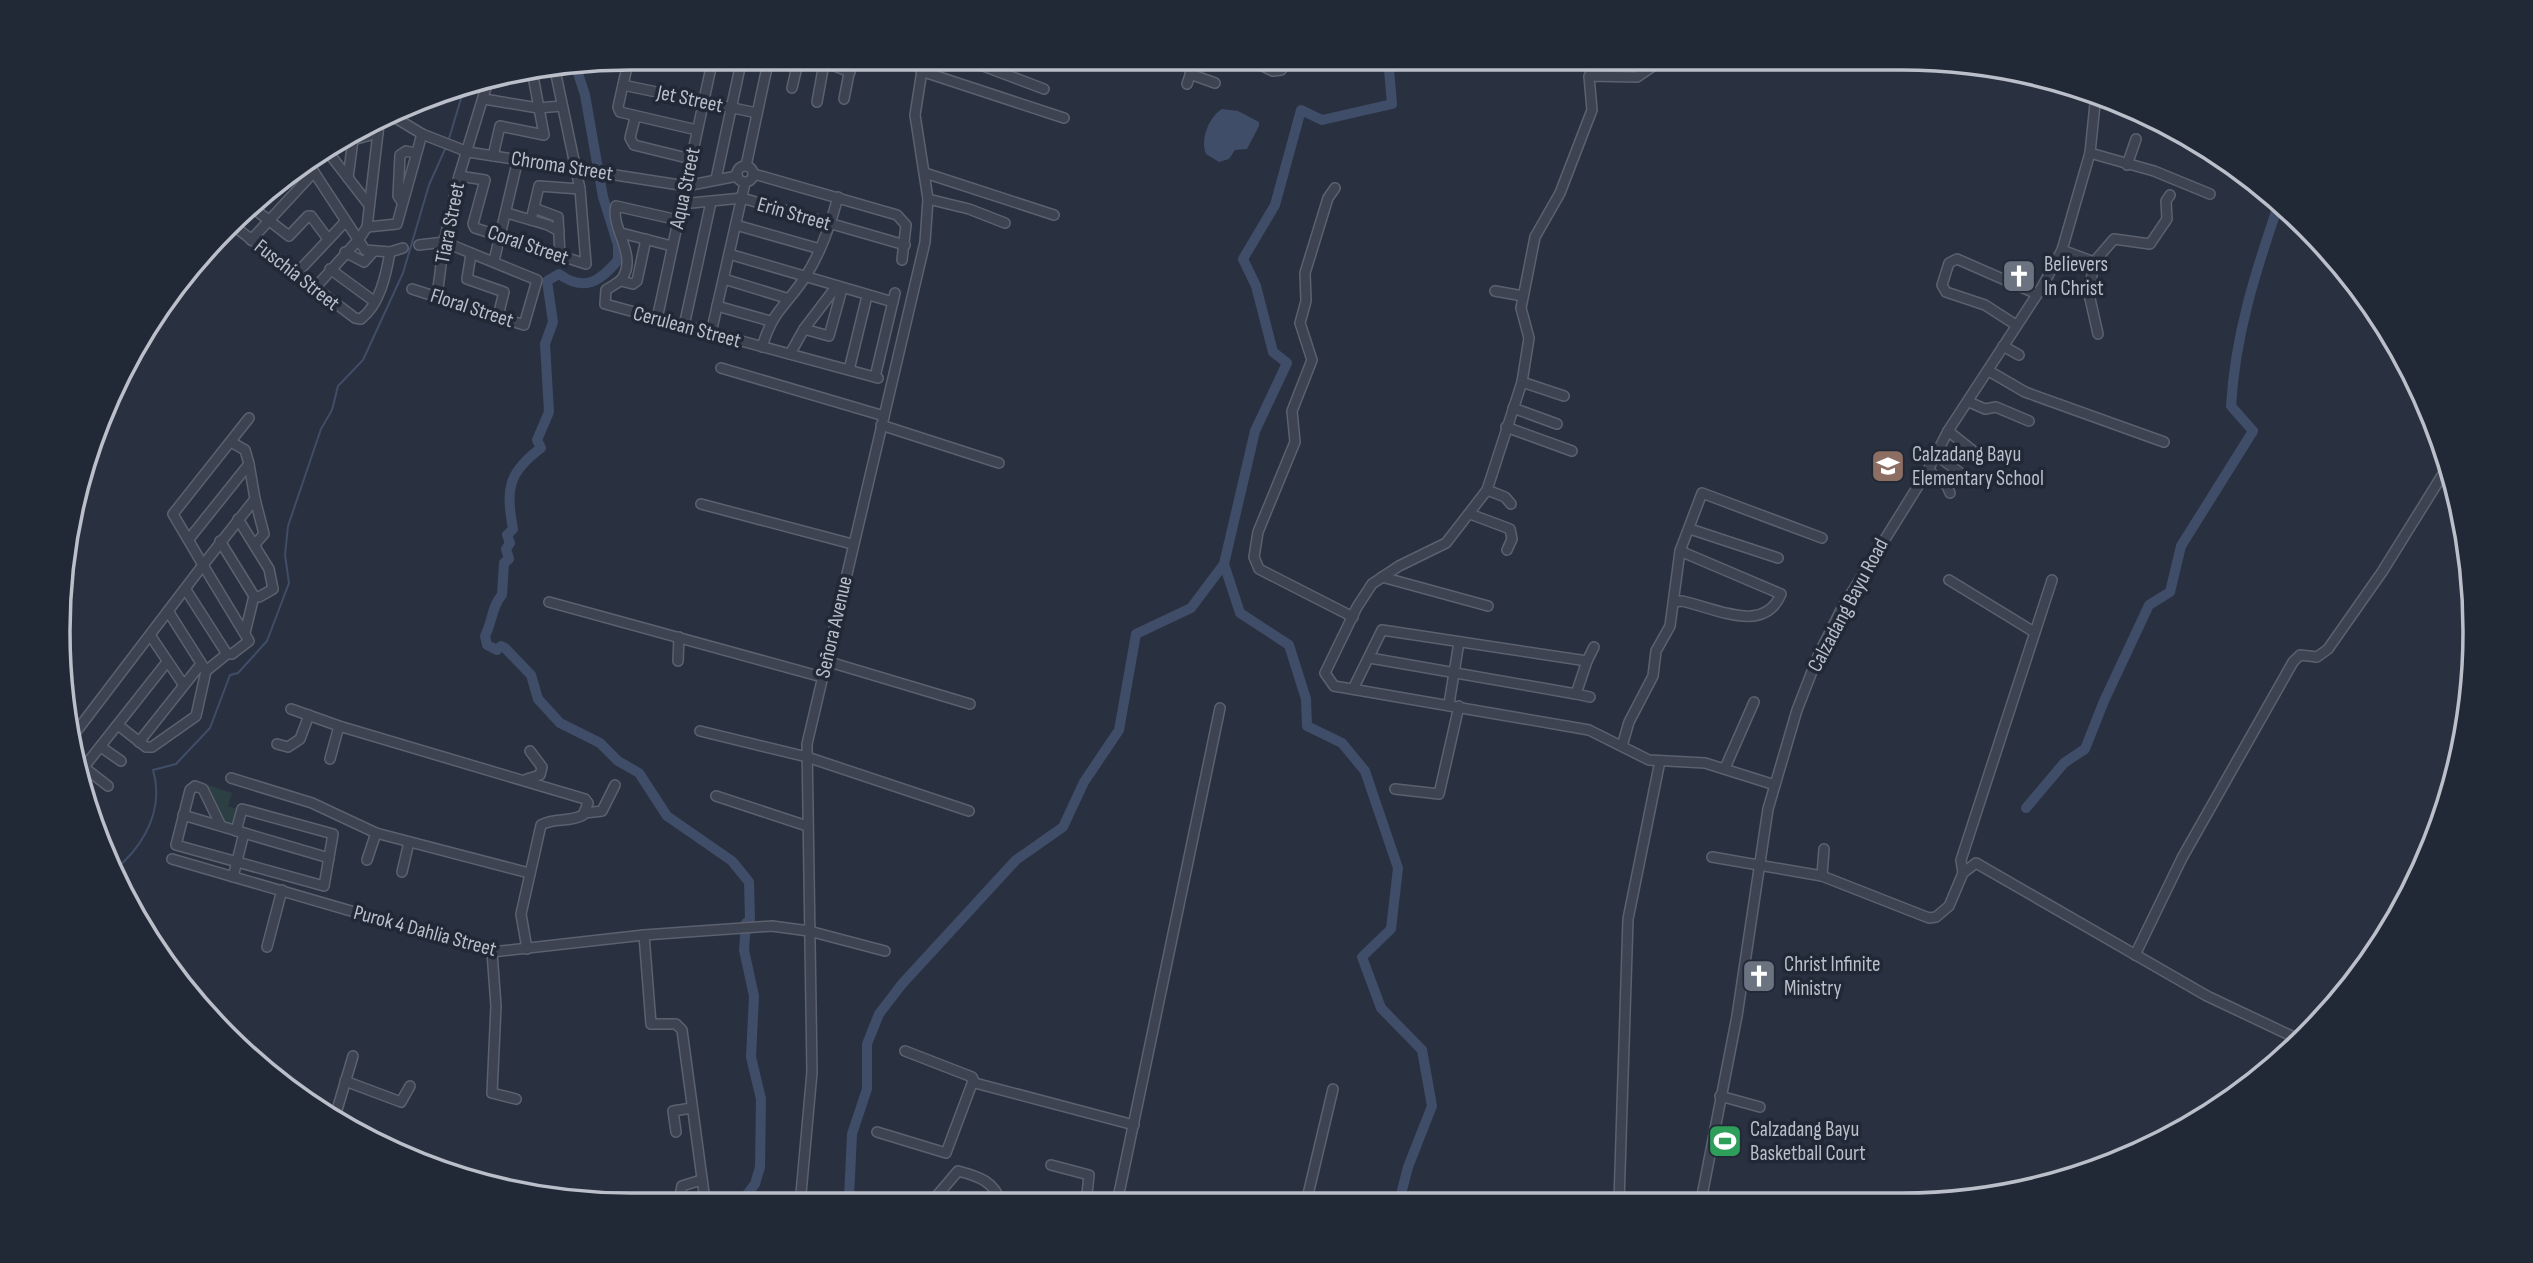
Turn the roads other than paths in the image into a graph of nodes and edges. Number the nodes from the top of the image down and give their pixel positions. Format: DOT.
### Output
graph roads {
  1 [pos="626,70"];
  2 [pos="711,70"];
  3 [pos="739,70"];
  4 [pos="766,70"];
  5 [pos="796,70"];
  6 [pos="823,70"];
  7 [pos="846,70"];
  8 [pos="994,70"];
  9 [pos="1192,70"];
  10 [pos="1647,70"];
  11 [pos="921,71"];
  12 [pos="850,72"];
  13 [pos="556,75"];
  14 [pos="533,79"];
  15 [pos="1215,83"];
  16 [pos="623,85"];
  17 [pos="792,88"];
  18 [pos="486,89"];
  19 [pos="1044,89"];
  20 [pos="484,99"];
  21 [pos="844,99"];
  22 [pos="817,102"];
  23 [pos="704,103"];
  24 [pos="2095,105"];
  25 [pos="562,106"];
  26 [pos="538,108"];
  27 [pos="731,108"];
  28 [pos="757,113"];
  29 [pos="635,118"];
  30 [pos="1064,118"];
  31 [pos="400,121"];
  32 [pos="379,130"];
  33 [pos="697,130"];
  34 [pos="422,134"];
  35 [pos="2136,139"];
  36 [pos="350,146"];
  37 [pos="468,152"];
  38 [pos="2090,153"];
  39 [pos="493,156"];
  40 [pos="332,157"];
  41 [pos="518,159"];
  42 [pos="691,159"];
  43 [pos="2127,165"];
  44 [pos="746,166"];
  45 [pos="577,169"];
  46 [pos="314,172"];
  47 [pos="925,173"];
  48 [pos="754,174"];
  49 [pos="459,176"];
  50 [pos="348,178"];
  51 [pos="716,179"];
  52 [pos="741,180"];
  53 [pos="686,186"];
  54 [pos="1335,188"];
  55 [pos="580,189"];
  56 [pos="2210,194"];
  57 [pos="2170,195"];
  58 [pos="838,197"];
  59 [pos="742,198"];
  60 [pos="928,199"];
  61 [pos="711,202"];
  62 [pos="681,204"];
  63 [pos="369,205"];
  64 [pos="534,208"];
  65 [pos="258,212"];
  66 [pos="507,213"];
  67 [pos="1054,215"];
  68 [pos="531,220"];
  69 [pos="678,220"];
  70 [pos="268,221"];
  71 [pos="345,222"];
  72 [pos="1005,223"];
  73 [pos="830,224"];
  74 [pos="736,225"];
  75 [pos="367,227"];
  76 [pos="239,229"];
  77 [pos="559,231"];
  78 [pos="621,233"];
  79 [pos="501,236"];
  80 [pos="328,239"];
  81 [pos="359,239"];
  82 [pos="646,239"];
  83 [pos="251,240"];
  84 [pos="444,242"];
  85 [pos="419,245"];
  86 [pos="905,245"];
  87 [pos="672,246"];
  88 [pos="403,248"];
  89 [pos="820,249"];
  90 [pos="2062,250"];
  91 [pos="345,252"];
  92 [pos="373,252"];
  93 [pos="390,252"];
  94 [pos="471,254"];
  95 [pos="729,254"];
  96 [pos="560,256"];
  97 [pos="902,260"];
  98 [pos="494,261"];
  99 [pos="2094,262"];
  100 [pos="330,269"];
  101 [pos="296,274"];
  102 [pos="807,275"];
  103 [pos="723,279"];
  104 [pos="621,281"];
  105 [pos="839,288"];
  106 [pos="314,289"];
  107 [pos="412,289"];
  108 [pos="1495,291"];
  109 [pos="2037,294"];
  110 [pos="437,296"];
  111 [pos="867,296"];
  112 [pos="1523,296"];
  113 [pos="786,298"];
  114 [pos="375,302"];
  115 [pos="718,306"];
  116 [pos="498,316"];
  117 [pos="657,319"];
  118 [pos="769,321"];
  119 [pos="2015,325"];
  120 [pos="684,326"];
  121 [pos="804,329"];
  122 [pos="711,333"];
  123 [pos="2098,334"];
  124 [pos="2003,346"];
  125 [pos="762,347"];
  126 [pos="790,355"];
  127 [pos="2019,355"];
  128 [pos="721,368"];
  129 [pos="849,370"];
  130 [pos="1989,371"];
  131 [pos="1522,382"];
  132 [pos="1564,396"];
  133 [pos="1969,402"];
  134 [pos="1513,408"];
  135 [pos="249,418"];
  136 [pos="882,420"];
  137 [pos="2029,421"];
  138 [pos="1556,424"];
  139 [pos="1506,427"];
  140 [pos="1948,430"];
  141 [pos="231,442"];
  142 [pos="2164,442"];
  143 [pos="1972,450"];
  144 [pos="1572,451"];
  145 [pos="1936,455"];
  146 [pos="999,463"];
  147 [pos="249,464"];
  148 [pos="1928,470"];
  149 [pos="1966,477"];
  150 [pos="2441,477"];
  151 [pos="1487,490"];
  152 [pos="1950,493"];
  153 [pos="255,499"];
  154 [pos="701,504"];
  155 [pos="1511,504"];
  156 [pos="1470,514"];
  157 [pos="239,519"];
  158 [pos="1690,529"];
  159 [pos="1822,538"];
  160 [pos="189,539"];
  161 [pos="220,541"];
  162 [pos="255,544"];
  163 [pos="852,544"];
  164 [pos="1507,550"];
  165 [pos="1681,551"];
  166 [pos="1778,558"];
  167 [pos="204,565"];
  168 [pos="1382,577"];
  169 [pos="1949,580"];
  170 [pos="2052,580"];
  171 [pos="186,590"];
  172 [pos="254,596"];
  173 [pos="549,602"];
  174 [pos="1674,602"];
  175 [pos="1488,606"];
  176 [pos="168,611"];
  177 [pos="1353,617"];
  178 [pos="2034,632"];
  179 [pos="245,633"];
  180 [pos="150,635"];
  181 [pos="679,638"];
  182 [pos="1459,642"];
  183 [pos="1594,647"];
  184 [pos="227,654"];
  185 [pos="1370,658"];
  186 [pos="678,661"];
  187 [pos="826,661"];
  188 [pos="167,662"];
  189 [pos="1587,662"];
  190 [pos="204,668"];
  191 [pos="1454,674"];
  192 [pos="822,677"];
  193 [pos="183,684"];
  194 [pos="1353,689"];
  195 [pos="1576,694"];
  196 [pos="1590,697"];
  197 [pos="1754,702"];
  198 [pos="970,704"];
  199 [pos="1454,705"];
  200 [pos="1220,708"];
  201 [pos="291,709"];
  202 [pos="309,715"];
  203 [pos="118,725"];
  204 [pos="339,726"];
  205 [pos="79,728"];
  206 [pos="699,731"];
  207 [pos="139,742"];
  208 [pos="277,744"];
  209 [pos="1622,746"];
  210 [pos="101,747"];
  211 [pos="530,751"];
  212 [pos="807,757"];
  213 [pos="330,759"];
  214 [pos="121,761"];
  215 [pos="1660,761"];
  216 [pos="86,762"];
  217 [pos="1725,768"];
  218 [pos="87,769"];
  219 [pos="231,779"];
  220 [pos="525,780"];
  221 [pos="615,785"];
  222 [pos="1775,785"];
  223 [pos="108,786"];
  224 [pos="1395,789"];
  225 [pos="716,796"];
  226 [pos="969,811"];
  227 [pos="585,813"];
  228 [pos="183,815"];
  229 [pos="221,826"];
  230 [pos="807,826"];
  231 [pos="240,832"];
  232 [pos="376,833"];
  233 [pos="409,842"];
  234 [pos="1824,849"];
  235 [pos="1712,857"];
  236 [pos="329,858"];
  237 [pos="172,859"];
  238 [pos="367,860"];
  239 [pos="237,861"];
  240 [pos="1757,867"];
  241 [pos="402,872"];
  242 [pos="529,873"];
  243 [pos="1963,873"];
  244 [pos="1822,876"];
  245 [pos="233,877"];
  246 [pos="282,890"];
  247 [pos="809,931"];
  248 [pos="644,935"];
  249 [pos="267,947"];
  250 [pos="527,949"];
  251 [pos="885,951"];
  252 [pos="492,952"];
  253 [pos="2136,955"];
  254 [pos="2292,1036"];
  255 [pos="905,1051"];
  256 [pos="353,1056"];
  257 [pos="345,1081"];
  258 [pos="973,1081"];
  259 [pos="410,1086"];
  260 [pos="1334,1088"];
  261 [pos="1720,1096"];
  262 [pos="516,1099"];
  263 [pos="1760,1107"];
  264 [pos="692,1108"];
  265 [pos="337,1109"];
  266 [pos="1134,1125"];
  267 [pos="676,1132"];
  268 [pos="877,1132"];
  269 [pos="1051,1165"];
  270 [pos="701,1180"];
  271 [pos="681,1193"];
  272 [pos="704,1193"];
  273 [pos="801,1193"];
  274 [pos="939,1193"];
  275 [pos="996,1193"];
  276 [pos="1087,1193"];
  277 [pos="1120,1193"];
  278 [pos="1308,1193"];
  279 [pos="1619,1193"];
  280 [pos="1702,1193"];
  1 -- 16 [label="street"];
  2 -- 23 [label="street, Aqua Street"];
  3 -- 27 [label="street"];
  4 -- 28 [label="street"];
  5 -- 17 [label="street"];
  6 -- 22 [label="street"];
  7 -- 12 [label="street"];
  8 -- 19 [label="street"];
  9 -- 15 [label="street"];
  10 -- 112 [label="street"];
  11 -- 30 [label="street"];
  11 -- 47 [label="street, Señora Avenue"];
  12 -- 21 [label="street"];
  13 -- 25 [label="street"];
  14 -- 26 [label="street"];
  16 -- 23 [label="street, Jet Street"];
  16 -- 29 [label="street"];
  18 -- 20 [label="street, Tiara Street"];
  20 -- 26 [label="street"];
  20 -- 37 [label="street, Tiara Street"];
  23 -- 27 [label="street, Jet Street"];
  23 -- 33 [label="street, Aqua Street"];
  24 -- 38 [label="street, Calzadang Bayu Road"];
  25 -- 26 [label="street"];
  25 -- 45 [label="street"];
  26 -- 39 [label="street"];
  27 -- 28 [label="street, Jet Street"];
  27 -- 51 [label="street"];
  28 -- 44 [label="street"];
  29 -- 33 [label="street"];
  29 -- 42 [label="street"];
  31 -- 34 [label="street, Chroma Street"];
  32 -- 63 [label="street"];
  33 -- 42 [label="street, Aqua Street"];
  34 -- 37 [label="street, Chroma Street"];
  34 -- 75 [label="street"];
  35 -- 43 [label="street"];
  36 -- 50 [label="street"];
  37 -- 39 [label="street, Chroma Street"];
  37 -- 49 [label="street, Tiara Street"];
  38 -- 43 [label="street"];
  38 -- 90 [label="street, Calzadang Bayu Road"];
  39 -- 41 [label="street, Chroma Street"];
  40 -- 50 [label="street"];
  41 -- 45 [label="street, Chroma Street"];
  41 -- 66 [label="street"];
  42 -- 53 [label="street, Aqua Street"];
  43 -- 56 [label="street"];
  44 -- 48 [label="street"];
  44 -- 52 [label="street"];
  45 -- 53 [label="street, Chroma Street"];
  45 -- 55 [label="street"];
  46 -- 70 [label="street"];
  46 -- 71 [label="street"];
  47 -- 60 [label="street, Señora Avenue"];
  47 -- 67 [label="street"];
  48 -- 52 [label="street"];
  48 -- 58 [label="street"];
  49 -- 79 [label="street, Coral Street"];
  49 -- 84 [label="street, Tiara Street"];
  50 -- 63 [label="street"];
  51 -- 52 [label="street, Chroma Street"];
  51 -- 53 [label="street, Chroma Street"];
  52 -- 59 [label="street"];
  53 -- 62 [label="street, Aqua Street"];
  54 -- 177 [label="street"];
  55 -- 64 [label="street"];
  55 -- 96 [label="street, Coral Street"];
  57 -- 99 [label="street"];
  58 -- 73 [label="street"];
  58 -- 86 [label="street"];
  59 -- 61 [label="street, Erin Street"];
  59 -- 73 [label="street, Erin Street"];
  59 -- 74 [label="street"];
  60 -- 72 [label="street"];
  60 -- 136 [label="street, Señora Avenue"];
  61 -- 62 [label="street, Erin Street"];
  61 -- 120 [label="street"];
  62 -- 69 [label="street, Aqua Street"];
  63 -- 75 [label="street"];
  64 -- 68 [label="street"];
  64 -- 77 [label="street"];
  65 -- 70 [label="street"];
  66 -- 68 [label="street"];
  66 -- 79 [label="street"];
  68 -- 77 [label="street"];
  69 -- 78 [label="street, Cerulean Street"];
  69 -- 87 [label="street, Aqua Street"];
  70 -- 80 [label="street"];
  70 -- 83 [label="street"];
  71 -- 80 [label="street"];
  71 -- 81 [label="street"];
  73 -- 86 [label="street, Erin Street"];
  73 -- 89 [label="street"];
  74 -- 89 [label="street"];
  74 -- 95 [label="street"];
  75 -- 81 [label="street"];
  76 -- 83 [label="street, Fuschia Street"];
  77 -- 96 [label="street"];
  78 -- 82 [label="street"];
  78 -- 104 [label="street, Cerulean Street"];
  79 -- 96 [label="street, Coral Street"];
  79 -- 98 [label="street"];
  80 -- 101 [label="street"];
  81 -- 91 [label="street"];
  81 -- 92 [label="street"];
  82 -- 87 [label="street"];
  82 -- 104 [label="street"];
  83 -- 101 [label="street, Fuschia Street"];
  84 -- 85 [label="street"];
  84 -- 94 [label="street"];
  84 -- 110 [label="street, Tiara Street"];
  86 -- 97 [label="street"];
  87 -- 117 [label="street, Aqua Street"];
  88 -- 93 [label="street"];
  89 -- 102 [label="street"];
  90 -- 99 [label="street"];
  90 -- 109 [label="street, Calzadang Bayu Road"];
  91 -- 92 [label="street"];
  91 -- 100 [label="street"];
  92 -- 93 [label="street"];
  93 -- 114 [label="street"];
  94 -- 98 [label="street"];
  94 -- 116 [label="street"];
  95 -- 102 [label="street"];
  95 -- 103 [label="street"];
  98 -- 116 [label="street, Floral Street"];
  99 -- 123 [label="street"];
  100 -- 106 [label="street"];
  100 -- 114 [label="street"];
  101 -- 106 [label="street, Fuschia Street"];
  102 -- 105 [label="street"];
  102 -- 113 [label="street"];
  103 -- 113 [label="street"];
  103 -- 115 [label="street"];
  104 -- 117 [label="street, Cerulean Street"];
  105 -- 111 [label="street"];
  105 -- 121 [label="street"];
  105 -- 121 [label="street"];
  106 -- 114 [label="street, Fuschia Street"];
  107 -- 110 [label="street, Floral Street"];
  108 -- 112 [label="street"];
  109 -- 119 [label="street, Calzadang Bayu Road"];
  109 -- 119 [label="street"];
  110 -- 116 [label="street, Floral Street"];
  111 -- 129 [label="street"];
  111 -- 129 [label="street, Cerulean Street"];
  112 -- 131 [label="street"];
  113 -- 118 [label="street"];
  115 -- 118 [label="street"];
  115 -- 122 [label="street"];
  117 -- 120 [label="street, Cerulean Street"];
  118 -- 125 [label="street"];
  119 -- 124 [label="street, Calzadang Bayu Road"];
  120 -- 122 [label="street, Cerulean Street"];
  121 -- 126 [label="street"];
  122 -- 125 [label="street, Cerulean Street"];
  124 -- 127 [label="street"];
  124 -- 130 [label="street, Calzadang Bayu Road"];
  125 -- 126 [label="street, Cerulean Street"];
  126 -- 129 [label="street, Cerulean Street"];
  128 -- 136 [label="street"];
  130 -- 133 [label="street, Calzadang Bayu Road"];
  130 -- 142 [label="street"];
  131 -- 132 [label="street"];
  131 -- 134 [label="street"];
  133 -- 137 [label="street"];
  133 -- 140 [label="street, Calzadang Bayu Road"];
  134 -- 138 [label="street"];
  134 -- 139 [label="street"];
  135 -- 141 [label="street"];
  136 -- 146 [label="street"];
  136 -- 163 [label="street, Señora Avenue"];
  139 -- 144 [label="street"];
  139 -- 151 [label="street"];
  140 -- 143 [label="street"];
  140 -- 145 [label="street, Calzadang Bayu Road"];
  141 -- 147 [label="street"];
  141 -- 160 [label="street"];
  145 -- 148 [label="street, Calzadang Bayu Road"];
  145 -- 149 [label="street"];
  147 -- 153 [label="street"];
  147 -- 160 [label="street"];
  148 -- 152 [label="street"];
  148 -- 222 [label="street, Calzadang Bayu Road"];
  150 -- 253 [label="street"];
  151 -- 155 [label="street"];
  151 -- 156 [label="street"];
  153 -- 157 [label="street"];
  153 -- 162 [label="street"];
  154 -- 163 [label="street"];
  156 -- 164 [label="street"];
  156 -- 168 [label="street"];
  157 -- 161 [label="street"];
  157 -- 162 [label="street"];
  158 -- 159 [label="street"];
  158 -- 165 [label="street"];
  158 -- 166 [label="street"];
  160 -- 167 [label="street"];
  161 -- 167 [label="street"];
  161 -- 172 [label="street"];
  162 -- 172 [label="street"];
  163 -- 187 [label="street, Señora Avenue"];
  165 -- 174 [label="street"];
  165 -- 174 [label="street"];
  167 -- 171 [label="street"];
  167 -- 179 [label="street"];
  168 -- 175 [label="street"];
  168 -- 177 [label="street"];
  169 -- 178 [label="street"];
  170 -- 178 [label="street"];
  171 -- 176 [label="street"];
  171 -- 184 [label="street"];
  172 -- 179 [label="street"];
  173 -- 181 [label="street"];
  174 -- 209 [label="street"];
  176 -- 180 [label="street"];
  176 -- 190 [label="street"];
  177 -- 194 [label="street"];
  178 -- 243 [label="street"];
  179 -- 184 [label="street"];
  180 -- 188 [label="street"];
  180 -- 205 [label="street"];
  181 -- 186 [label="street"];
  181 -- 192 [label="street"];
  182 -- 185 [label="street"];
  182 -- 189 [label="street"];
  182 -- 191 [label="street"];
  183 -- 189 [label="street"];
  184 -- 190 [label="street"];
  185 -- 191 [label="street"];
  185 -- 194 [label="street"];
  187 -- 192 [label="street, Señora Avenue"];
  187 -- 198 [label="street"];
  188 -- 193 [label="street"];
  188 -- 203 [label="street"];
  189 -- 195 [label="street"];
  190 -- 193 [label="street"];
  190 -- 207 [label="street"];
  191 -- 195 [label="street"];
  191 -- 199 [label="street"];
  192 -- 212 [label="street, Señora Avenue"];
  193 -- 207 [label="street"];
  194 -- 199 [label="street"];
  195 -- 196 [label="street"];
  197 -- 217 [label="street"];
  199 -- 209 [label="street"];
  199 -- 224 [label="street"];
  200 -- 266 [label="street"];
  201 -- 202 [label="street"];
  202 -- 204 [label="street"];
  202 -- 208 [label="street"];
  203 -- 207 [label="street"];
  203 -- 210 [label="street"];
  204 -- 213 [label="street"];
  204 -- 220 [label="street"];
  206 -- 212 [label="street"];
  209 -- 215 [label="street"];
  210 -- 214 [label="street"];
  210 -- 216 [label="street"];
  211 -- 220 [label="street"];
  212 -- 226 [label="street"];
  212 -- 230 [label="street, Señora Avenue"];
  215 -- 217 [label="street"];
  215 -- 279 [label="street"];
  217 -- 222 [label="street"];
  218 -- 223 [label="street"];
  219 -- 232 [label="street"];
  220 -- 227 [label="street"];
  221 -- 227 [label="street"];
  222 -- 240 [label="street, Calzadang Bayu Road"];
  225 -- 230 [label="street"];
  227 -- 242 [label="street"];
  228 -- 229 [label="street"];
  228 -- 229 [label="street"];
  228 -- 239 [label="street"];
  229 -- 231 [label="street"];
  230 -- 247 [label="street, Señora Avenue"];
  231 -- 236 [label="street"];
  231 -- 236 [label="street"];
  231 -- 239 [label="street"];
  232 -- 233 [label="street"];
  232 -- 238 [label="street"];
  233 -- 241 [label="street"];
  233 -- 242 [label="street"];
  234 -- 244 [label="street"];
  235 -- 240 [label="street"];
  236 -- 239 [label="street"];
  237 -- 245 [label="street, Purok 4 Dahlia Street"];
  239 -- 245 [label="street"];
  240 -- 244 [label="street"];
  240 -- 261 [label="street, Calzadang Bayu Road"];
  242 -- 250 [label="street"];
  243 -- 244 [label="street"];
  243 -- 253 [label="street"];
  245 -- 246 [label="street, Purok 4 Dahlia Street"];
  246 -- 249 [label="street"];
  246 -- 252 [label="street, Purok 4 Dahlia Street"];
  247 -- 248 [label="street, Purok 4 Dahlia Street"];
  247 -- 251 [label="street, Purok 4 Dahlia Street"];
  247 -- 273 [label="street, Señora Avenue"];
  248 -- 250 [label="street, Purok 4 Dahlia Street"];
  248 -- 264 [label="street"];
  250 -- 252 [label="street, Purok 4 Dahlia Street"];
  252 -- 262 [label="street"];
  253 -- 254 [label="street"];
  255 -- 258 [label="street"];
  256 -- 257 [label="street"];
  257 -- 259 [label="street"];
  257 -- 265 [label="street"];
  258 -- 266 [label="street"];
  258 -- 268 [label="street"];
  260 -- 278 [label="street"];
  261 -- 263 [label="street"];
  261 -- 280 [label="street, Calzadang Bayu Road"];
  264 -- 267 [label="street"];
  264 -- 270 [label="street"];
  266 -- 277 [label="street"];
  269 -- 276 [label="street"];
  270 -- 271 [label="street"];
  270 -- 272 [label="street"];
  274 -- 275 [label="street"];
}
